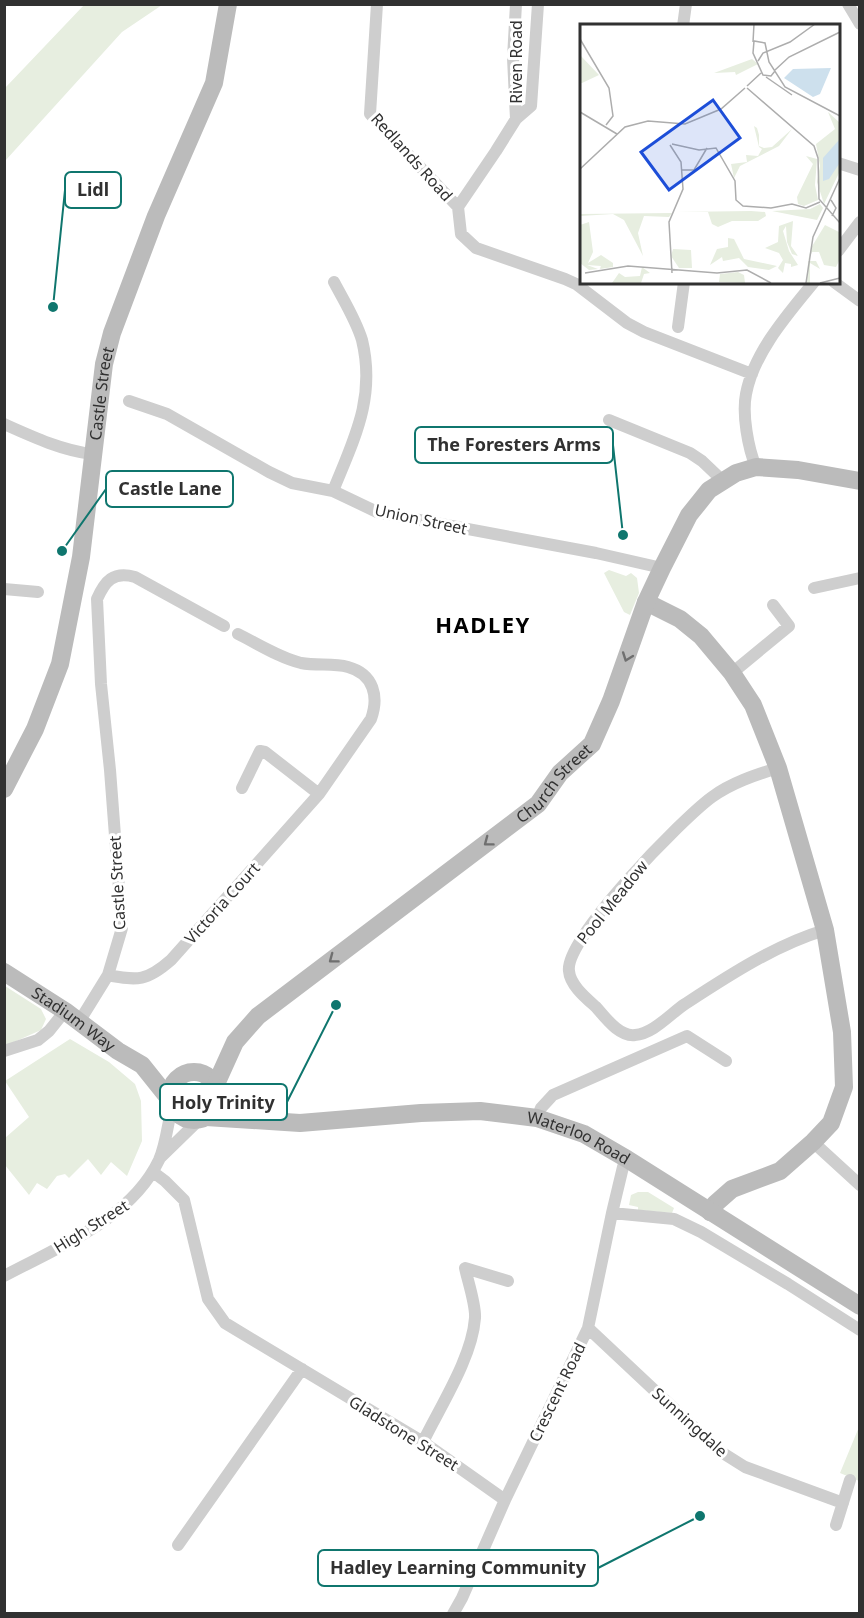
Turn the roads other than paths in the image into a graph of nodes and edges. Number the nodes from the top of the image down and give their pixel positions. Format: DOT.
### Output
graph roads {
  1 [pos="228,4"];
  2 [pos="377,4"];
  3 [pos="516,4"];
  4 [pos="538,4"];
  5 [pos="686,4"];
  6 [pos="848,4"];
  7 [pos="859,21"];
  8 [pos="683,24"];
  9 [pos="516,118"];
  10 [pos="840,164"];
  11 [pos="860,170"];
  12 [pos="458,207"];
  13 [pos="860,222"];
  14 [pos="840,248"];
  15 [pos="334,282"];
  16 [pos="684,284"];
  17 [pos="813,284"];
  18 [pos="837,284"];
  19 [pos="860,301"];
  20 [pos="678,327"];
  21 [pos="752,374"];
  22 [pos="129,402"];
  23 [pos="609,420"];
  24 [pos="4,424"];
  25 [pos="92,454"];
  26 [pos="756,467"];
  27 [pos="723,481"];
  28 [pos="860,481"];
  29 [pos="333,491"];
  30 [pos="662,568"];
  31 [pos="860,578"];
  32 [pos="814,588"];
  33 [pos="4,589"];
  34 [pos="38,592"];
  35 [pos="646,602"];
  36 [pos="773,605"];
  37 [pos="224,626"];
  38 [pos="238,634"];
  39 [pos="732,673"];
  40 [pos="778,768"];
  41 [pos="242,788"];
  42 [pos="4,789"];
  43 [pos="319,794"];
  44 [pos="825,930"];
  45 [pos="4,972"];
  46 [pos="108,975"];
  47 [pos="72,1016"];
  48 [pos="4,1051"];
  49 [pos="726,1061"];
  50 [pos="142,1065"];
  51 [pos="183,1074"];
  52 [pos="217,1086"];
  53 [pos="171,1103"];
  54 [pos="203,1118"];
  55 [pos="537,1118"];
  56 [pos="256,1120"];
  57 [pos="813,1142"];
  58 [pos="160,1157"];
  59 [pos="627,1159"];
  60 [pos="153,1172"];
  61 [pos="860,1185"];
  62 [pos="710,1212"];
  63 [pos="612,1213"];
  64 [pos="4,1276"];
  65 [pos="508,1281"];
  66 [pos="860,1306"];
  67 [pos="588,1328"];
  68 [pos="860,1330"];
  69 [pos="302,1369"];
  70 [pos="423,1442"];
  71 [pos="850,1480"];
  72 [pos="505,1500"];
  73 [pos="843,1503"];
  74 [pos="836,1525"];
  75 [pos="178,1545"];
  76 [pos="453,1614"];
  1 -- 25 [label="street, Castle Street"];
  2 -- 12 [label="street, Redlands Road"];
  3 -- 9 [label="street, Riven Road"];
  4 -- 9 [label="street, Riven Road"];
  5 -- 8 [label="street"];
  6 -- 7 [label="street"];
  9 -- 12 [label="street, Riven Road"];
  10 -- 11 [label="street"];
  12 -- 21 [label="street, Redlands Road"];
  13 -- 14 [label="street"];
  15 -- 29 [label="street"];
  16 -- 20 [label="street"];
  17 -- 21 [label="street"];
  18 -- 19 [label="street"];
  21 -- 26 [label="street"];
  22 -- 29 [label="street, Union Street"];
  23 -- 27 [label="street"];
  24 -- 25 [label="street"];
  25 -- 42 [label="street, Castle Street"];
  26 -- 27 [label="street, Church Street"];
  26 -- 28 [label="street, Church Street"];
  27 -- 30 [label="street, Church Street"];
  29 -- 30 [label="street, Union Street"];
  30 -- 35 [label="street, Church Street"];
  31 -- 32 [label="street"];
  33 -- 34 [label="street"];
  35 -- 39 [label="street"];
  35 -- 52 [label="street, Church Street, one-way"];
  36 -- 39 [label="street"];
  37 -- 46 [label="street, Castle Street"];
  38 -- 43 [label="street, Victoria Court"];
  39 -- 40 [label="street"];
  40 -- 44 [label="street"];
  40 -- 44 [label="street, Pool Meadow"];
  41 -- 43 [label="street"];
  43 -- 46 [label="street, Victoria Court"];
  44 -- 57 [label="street"];
  45 -- 47 [label="street, Stadium Way"];
  46 -- 47 [label="street, Castle Street"];
  47 -- 48 [label="street, Castle Street"];
  47 -- 50 [label="street, Stadium Way"];
  49 -- 55 [label="street"];
  50 -- 51 [label="street, Stadium Way"];
  50 -- 53 [label="street, Stadium Way"];
  51 -- 52 [label="street"];
  51 -- 53 [label="street"];
  52 -- 54 [label="street"];
  52 -- 56 [label="street"];
  53 -- 54 [label="street"];
  53 -- 58 [label="street, High Street"];
  54 -- 56 [label="street, Waterloo Road"];
  54 -- 58 [label="street, High Street"];
  55 -- 56 [label="street, Waterloo Road"];
  55 -- 59 [label="street, Waterloo Road"];
  57 -- 61 [label="street"];
  57 -- 62 [label="street"];
  58 -- 60 [label="street, High Street"];
  59 -- 62 [label="street, Waterloo Road"];
  59 -- 63 [label="street, Crescent Road"];
  60 -- 64 [label="street, High Street"];
  60 -- 69 [label="street, Gladstone Street"];
  62 -- 66 [label="street, Waterloo Road"];
  63 -- 67 [label="street, Crescent Road"];
  63 -- 68 [label="street"];
  65 -- 70 [label="street"];
  67 -- 72 [label="street, Crescent Road"];
  67 -- 73 [label="street, Sunningdale"];
  69 -- 70 [label="street, Gladstone Street"];
  69 -- 75 [label="street"];
  70 -- 72 [label="street, Gladstone Street"];
  71 -- 73 [label="street"];
  72 -- 76 [label="street, Crescent Road"];
  73 -- 74 [label="street"];
}
